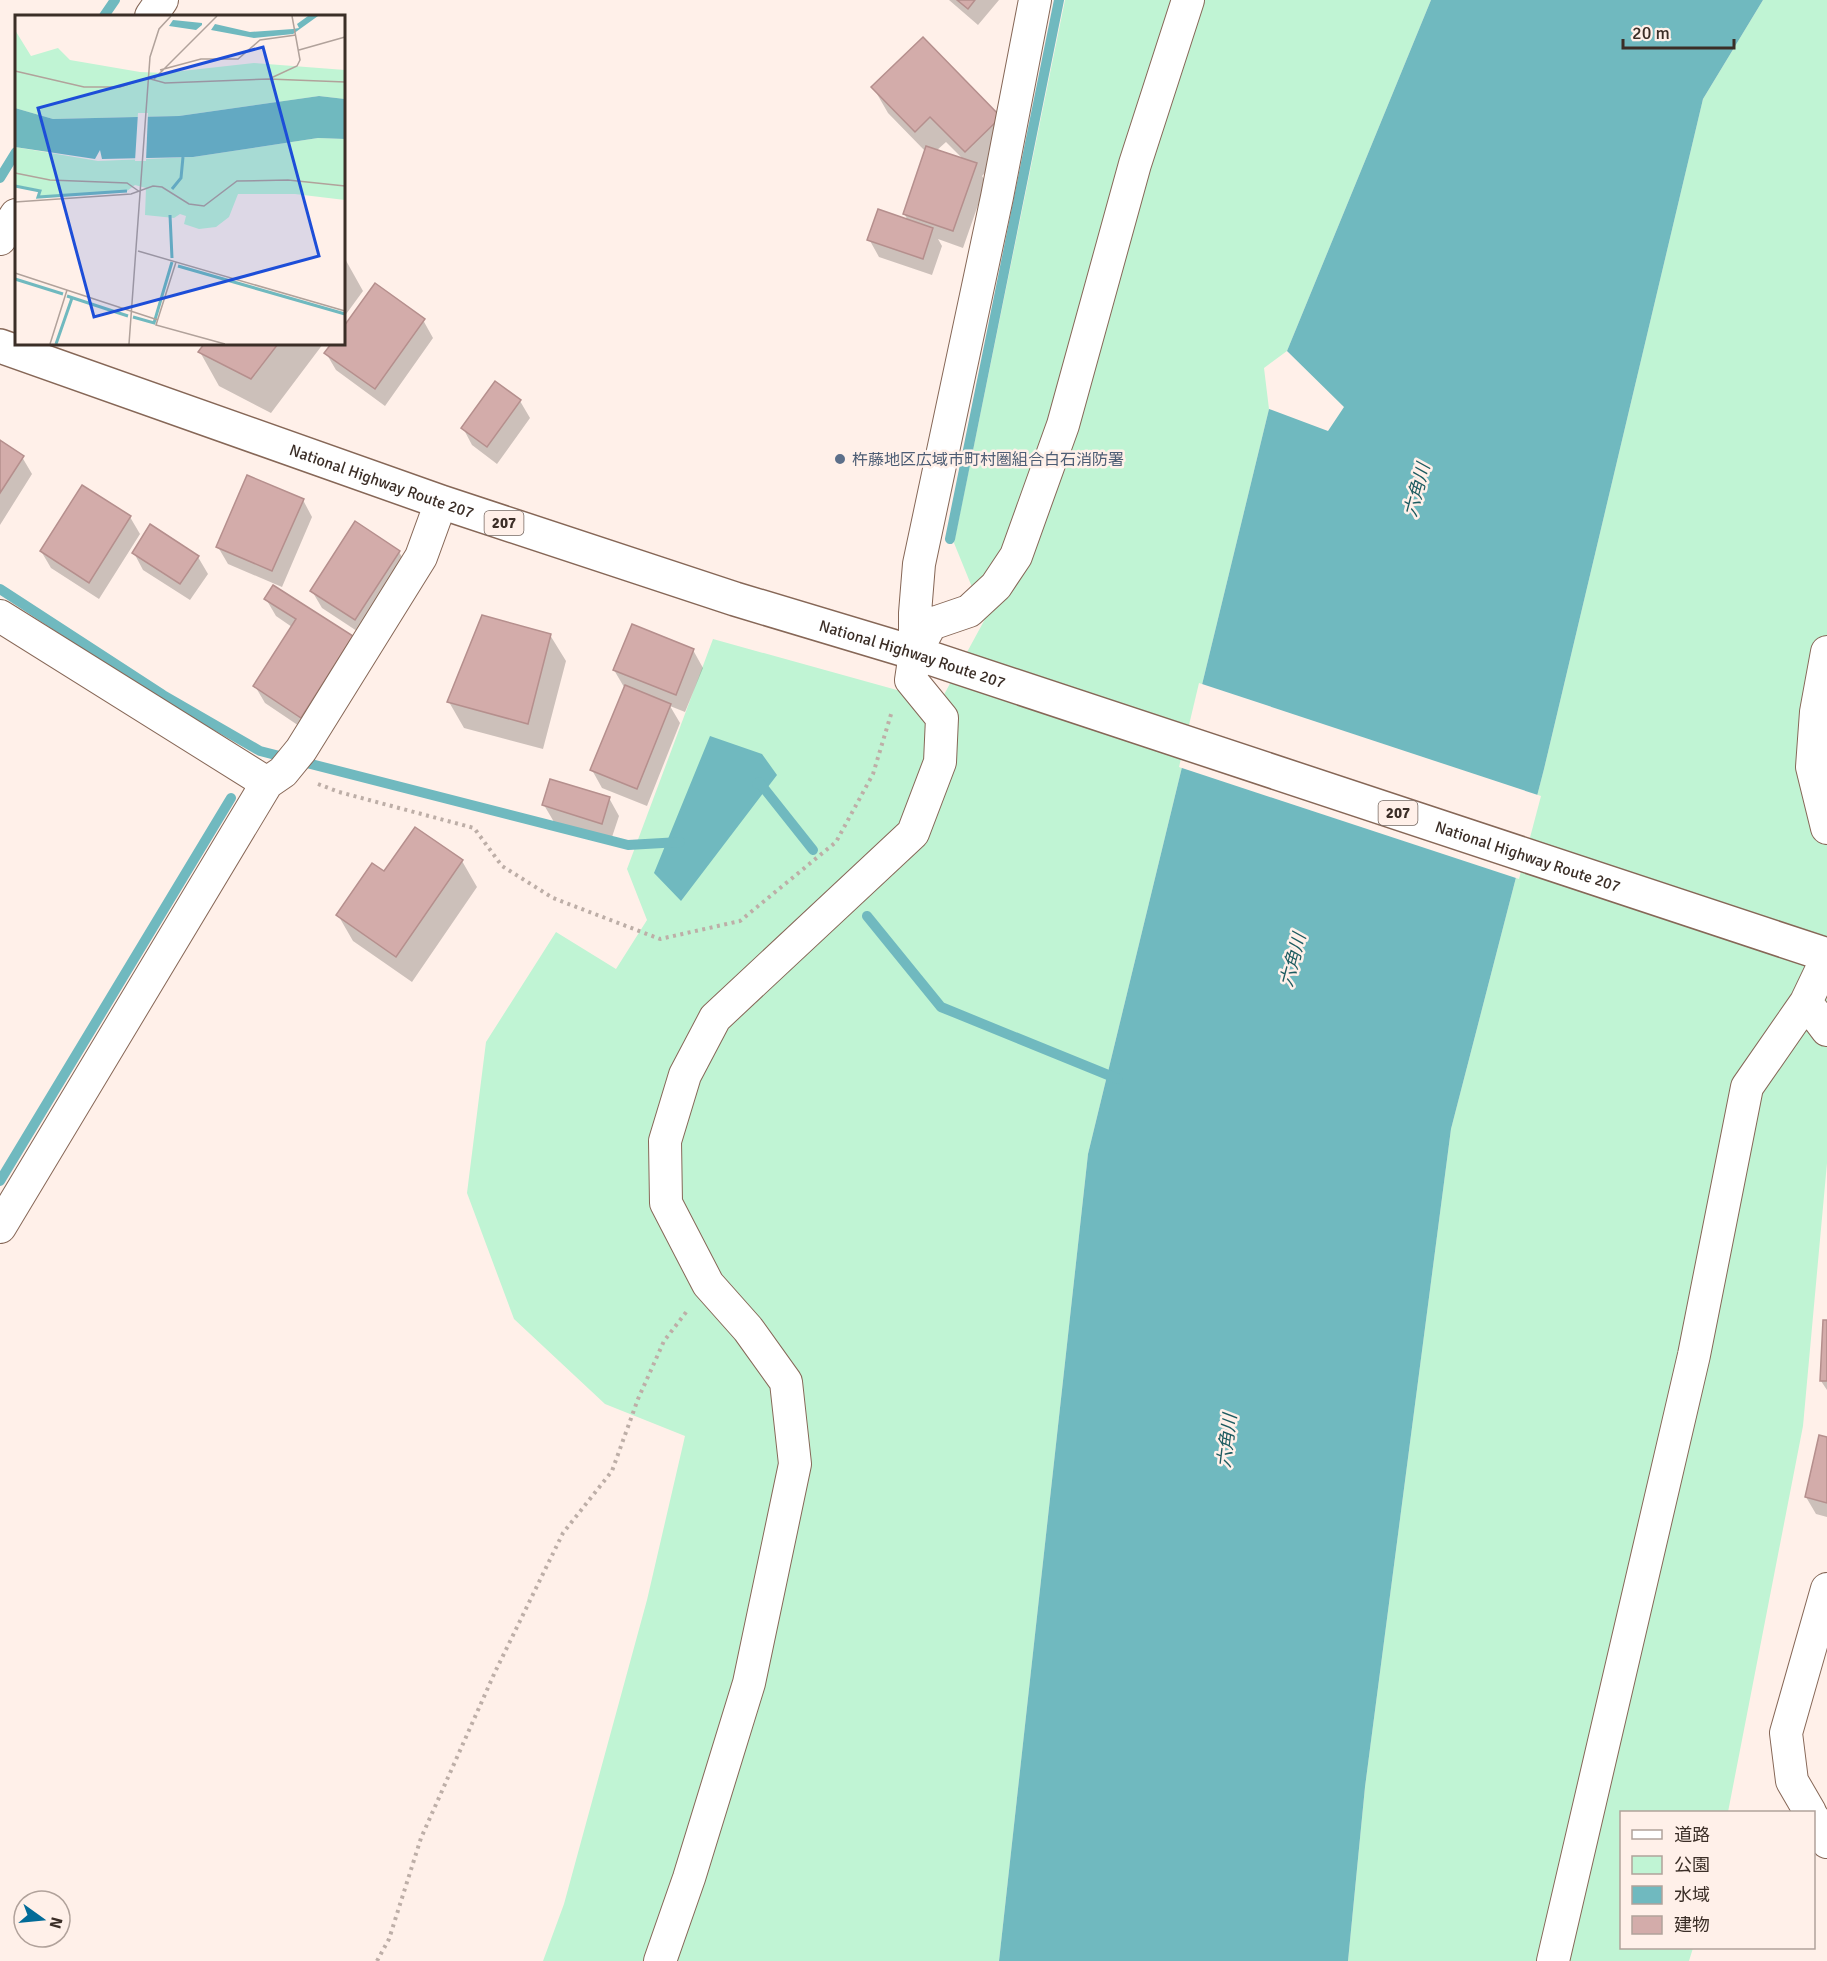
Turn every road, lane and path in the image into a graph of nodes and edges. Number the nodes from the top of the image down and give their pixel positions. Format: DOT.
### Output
graph roads {
  1 [pos="162,0"];
  2 [pos="1035,0"];
  3 [pos="1188,0"];
  4 [pos="152,15"];
  5 [pos="15,216"];
  6 [pos="0,239"];
  7 [pos="0,346"];
  8 [pos="441,502"];
  9 [pos="0,616"];
  10 [pos="1827,652"];
  11 [pos="913,666"];
  12 [pos="284,768"];
  13 [pos="1827,828"];
  14 [pos="1827,956"];
  15 [pos="1806,1002"];
  16 [pos="1827,1030"];
  17 [pos="0,1227"];
  18 [pos="708,1284"];
  19 [pos="1827,1589"];
  20 [pos="1809,1811"];
  21 [pos="1815,1821"];
  22 [pos="1827,1842"];
  23 [pos="1557,1955"];
  24 [pos="377,1961"];
  25 [pos="660,1961"];
  1 -- 4 [label="street"];
  2 -- 11 [label="street"];
  3 -- 11 [label="street"];
  5 -- 6 [label="street"];
  7 -- 8 [label="highway, National Highway Route 207 / 207"];
  8 -- 11 [label="highway, National Highway Route 207 / 207"];
  8 -- 12 [label="street"];
  9 -- 12 [label="street"];
  10 -- 13 [label="street"];
  11 -- 12 [label="path"];
  11 -- 14 [label="highway, National Highway Route 207 / 207"];
  11 -- 18 [label="street"];
  12 -- 17 [label="street"];
  14 -- 15 [label="street"];
  15 -- 16 [label="street"];
  15 -- 23 [label="street"];
  18 -- 24 [label="path"];
  18 -- 25 [label="street"];
  19 -- 20 [label="street"];
  21 -- 22 [label="street"];
}
